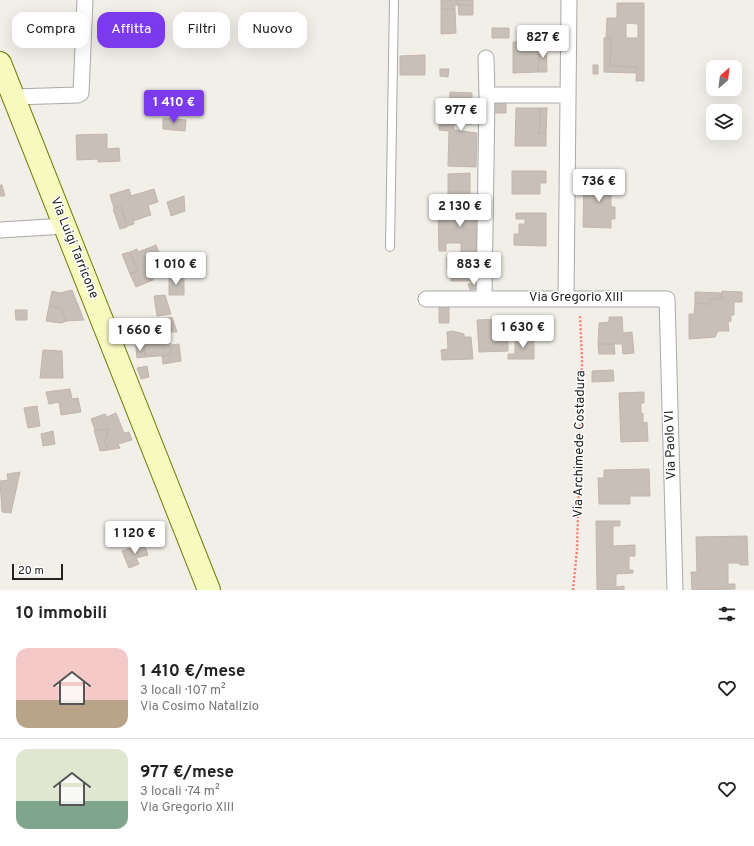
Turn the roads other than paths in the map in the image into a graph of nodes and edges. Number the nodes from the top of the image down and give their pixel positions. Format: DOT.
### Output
graph roads {
  1 [pos="85,0"];
  2 [pos="394,0"];
  3 [pos="569,0"];
  4 [pos="486,58"];
  5 [pos="0,63"];
  6 [pos="487,95"];
  7 [pos="568,95"];
  8 [pos="13,97"];
  9 [pos="65,226"];
  10 [pos="0,230"];
  11 [pos="390,247"];
  12 [pos="573,298"];
  13 [pos="426,299"];
  14 [pos="484,299"];
  15 [pos="667,299"];
  16 [pos="209,590"];
  17 [pos="674,590"];
  1 -- 8 [label="street"];
  2 -- 11 [label="lane"];
  3 -- 7 [label="street"];
  4 -- 6 [label="street"];
  5 -- 8 [label="main road, Via Luigi Tarricone"];
  6 -- 7 [label="street"];
  6 -- 14 [label="street"];
  7 -- 12 [label="street"];
  8 -- 9 [label="main road, Via Luigi Tarricone"];
  9 -- 10 [label="street"];
  9 -- 16 [label="main road, Via Luigi Tarricone"];
  12 -- 14 [label="street, Via Gregorio XIII"];
  12 -- 15 [label="street, Via Gregorio XIII"];
  13 -- 14 [label="street, Via Gregorio XIII"];
  15 -- 17 [label="street, Via Paolo VI"];
}
